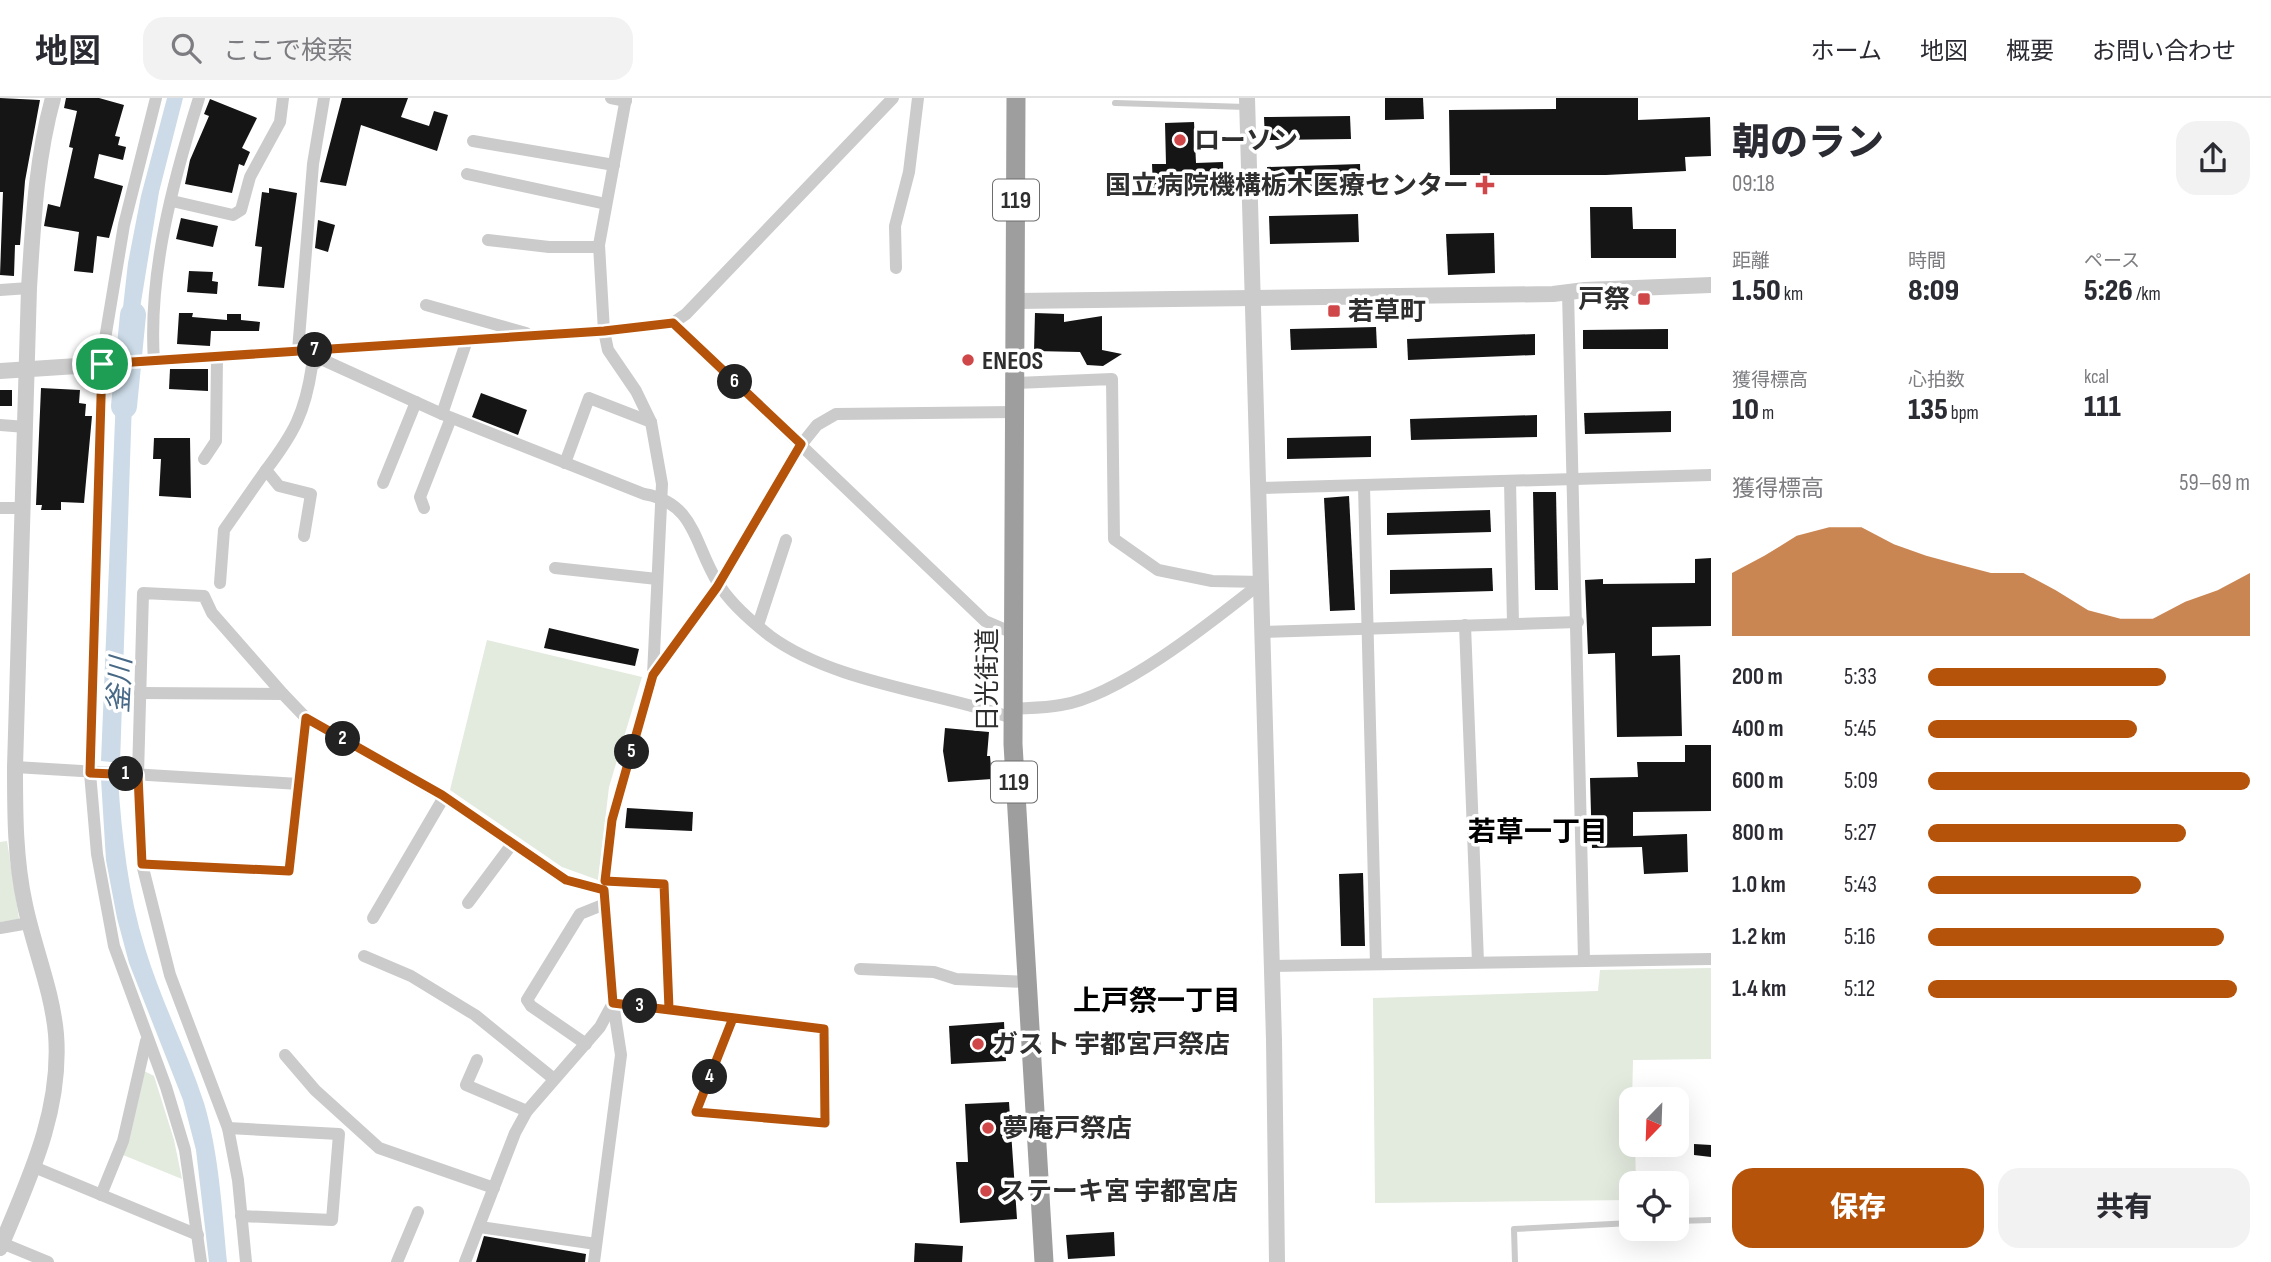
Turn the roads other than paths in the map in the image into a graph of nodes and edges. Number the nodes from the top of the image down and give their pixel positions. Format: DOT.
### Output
graph roads {
  1 [pos="53,98"];
  2 [pos="156,98"];
  3 [pos="199,98"];
  4 [pos="283,98"];
  5 [pos="324,98"];
  6 [pos="611,98"];
  7 [pos="893,98"];
  8 [pos="918,98"];
  9 [pos="1016,98"];
  10 [pos="626,99"];
  11 [pos="1115,103"];
  12 [pos="1247,103"];
  13 [pos="473,141"];
  14 [pos="614,165"];
  15 [pos="467,174"];
  16 [pos="172,201"];
  17 [pos="606,204"];
  18 [pos="488,240"];
  19 [pos="599,247"];
  20 [pos="896,268"];
  21 [pos="1711,285"];
  22 [pos="29,288"];
  23 [pos="0,290"];
  24 [pos="1567,292"];
  25 [pos="1253,298"];
  26 [pos="1015,301"];
  27 [pos="426,305"];
  28 [pos="673,323"];
  29 [pos="604,331"];
  30 [pos="537,336"];
  31 [pos="467,340"];
  32 [pos="298,351"];
  33 [pos="321,355"];
  34 [pos="217,357"];
  35 [pos="151,361"];
  36 [pos="105,364"];
  37 [pos="28,370"];
  38 [pos="0,371"];
  39 [pos="1015,383"];
  40 [pos="416,401"];
  41 [pos="1014,412"];
  42 [pos="447,416"];
  43 [pos="651,422"];
  44 [pos="0,425"];
  45 [pos="26,426"];
  46 [pos="801,444"];
  47 [pos="204,459"];
  48 [pos="565,463"];
  49 [pos="266,470"];
  50 [pos="1711,475"];
  51 [pos="1574,479"];
  52 [pos="1510,481"];
  53 [pos="383,483"];
  54 [pos="1364,485"];
  55 [pos="1259,488"];
  56 [pos="660,497"];
  57 [pos="0,508"];
  58 [pos="22,508"];
  59 [pos="424,508"];
  60 [pos="304,536"];
  61 [pos="786,540"];
  62 [pos="555,568"];
  63 [pos="657,579"];
  64 [pos="1262,582"];
  65 [pos="220,583"];
  66 [pos="718,584"];
  67 [pos="1578,622"];
  68 [pos="1513,624"];
  69 [pos="758,625"];
  70 [pos="1465,625"];
  71 [pos="1366,628"];
  72 [pos="1263,632"];
  73 [pos="1013,633"];
  74 [pos="653,675"];
  75 [pos="140,693"];
  76 [pos="283,694"];
  77 [pos="1012,713"];
  78 [pos="306,718"];
  79 [pos="15,767"];
  80 [pos="94,773"];
  81 [pos="135,775"];
  82 [pos="299,784"];
  83 [pos="444,797"];
  84 [pos="512,844"];
  85 [pos="142,864"];
  86 [pos="605,885"];
  87 [pos="468,903"];
  88 [pos="605,904"];
  89 [pos="373,918"];
  90 [pos="29,923"];
  91 [pos="0,928"];
  92 [pos="365,956"];
  93 [pos="1711,959"];
  94 [pos="1584,960"];
  95 [pos="1478,962"];
  96 [pos="1376,964"];
  97 [pos="1271,966"];
  98 [pos="860,969"];
  99 [pos="1027,982"];
  100 [pos="613,1003"];
  101 [pos="669,1009"];
  102 [pos="733,1018"];
  103 [pos="146,1041"];
  104 [pos="586,1044"];
  105 [pos="285,1055"];
  106 [pos="477,1060"];
  107 [pos="554,1079"];
  108 [pos="527,1111"];
  109 [pos="228,1128"];
  110 [pos="34,1167"];
  111 [pos="494,1188"];
  112 [pos="101,1195"];
  113 [pos="418,1213"];
  114 [pos="241,1216"];
  115 [pos="1711,1220"];
  116 [pos="1689,1221"];
  117 [pos="1619,1224"];
  118 [pos="480,1227"];
  119 [pos="198,1235"];
  120 [pos="596,1244"];
  121 [pos="1,1245"];
  122 [pos="48,1262"];
  123 [pos="201,1262"];
  124 [pos="246,1262"];
  125 [pos="397,1262"];
  126 [pos="465,1262"];
  127 [pos="594,1262"];
  128 [pos="1044,1262"];
  129 [pos="1277,1262"];
  130 [pos="1515,1262"];
  1 -- 22 [label="street"];
  2 -- 36 [label="street"];
  3 -- 16 [label="street"];
  4 -- 16 [label="street"];
  5 -- 32 [label="street"];
  6 -- 10 [label="street"];
  7 -- 28 [label="street"];
  8 -- 20 [label="street"];
  9 -- 26 [label="highway, 日光街道 / 119"];
  10 -- 14 [label="street"];
  11 -- 12 [label="lane"];
  12 -- 25 [label="street"];
  13 -- 14 [label="street"];
  14 -- 17 [label="street"];
  15 -- 17 [label="street"];
  16 -- 35 [label="street"];
  17 -- 19 [label="street"];
  18 -- 19 [label="street"];
  19 -- 29 [label="street"];
  21 -- 24 [label="street"];
  22 -- 23 [label="street"];
  22 -- 37 [label="street"];
  24 -- 25 [label="street"];
  24 -- 51 [label="street"];
  25 -- 26 [label="street"];
  25 -- 55 [label="street"];
  26 -- 39 [label="highway, 日光街道 / 119"];
  27 -- 30 [label="street"];
  28 -- 29 [label="street"];
  28 -- 46 [label="street"];
  29 -- 30 [label="street"];
  29 -- 43 [label="street"];
  30 -- 31 [label="street"];
  31 -- 33 [label="street"];
  31 -- 42 [label="street"];
  32 -- 33 [label="street"];
  32 -- 34 [label="street"];
  33 -- 40 [label="street"];
  33 -- 49 [label="street"];
  34 -- 35 [label="street"];
  34 -- 47 [label="street"];
  35 -- 36 [label="street"];
  36 -- 37 [label="street"];
  36 -- 80 [label="street"];
  37 -- 38 [label="street"];
  37 -- 45 [label="street"];
  39 -- 41 [label="highway, 日光街道 / 119"];
  39 -- 64 [label="street"];
  40 -- 42 [label="street"];
  40 -- 53 [label="street"];
  41 -- 46 [label="street"];
  41 -- 73 [label="highway, 日光街道 / 119"];
  42 -- 48 [label="street"];
  42 -- 59 [label="street"];
  43 -- 48 [label="street"];
  43 -- 56 [label="street"];
  44 -- 45 [label="street"];
  45 -- 58 [label="street"];
  46 -- 66 [label="street"];
  46 -- 73 [label="street"];
  48 -- 56 [label="street"];
  49 -- 60 [label="street"];
  49 -- 65 [label="street"];
  50 -- 51 [label="street"];
  51 -- 52 [label="street"];
  51 -- 67 [label="street"];
  52 -- 54 [label="street"];
  52 -- 68 [label="street"];
  54 -- 55 [label="street"];
  54 -- 71 [label="street"];
  55 -- 64 [label="street"];
  56 -- 63 [label="street"];
  56 -- 66 [label="street"];
  57 -- 58 [label="street"];
  58 -- 79 [label="street"];
  61 -- 69 [label="street"];
  62 -- 63 [label="street"];
  63 -- 74 [label="street"];
  64 -- 72 [label="street"];
  64 -- 77 [label="street"];
  66 -- 69 [label="street"];
  66 -- 74 [label="street"];
  67 -- 68 [label="street"];
  67 -- 94 [label="street"];
  68 -- 70 [label="street"];
  69 -- 77 [label="street"];
  70 -- 71 [label="street"];
  70 -- 95 [label="street"];
  71 -- 72 [label="street"];
  71 -- 96 [label="street"];
  72 -- 97 [label="street"];
  73 -- 77 [label="highway, 日光街道 / 119"];
  74 -- 86 [label="street"];
  75 -- 76 [label="street"];
  75 -- 76 [label="street"];
  75 -- 81 [label="street"];
  76 -- 78 [label="street"];
  77 -- 99 [label="highway, 日光街道 / 119"];
  78 -- 82 [label="street"];
  78 -- 83 [label="street"];
  79 -- 80 [label="street"];
  79 -- 90 [label="street"];
  80 -- 81 [label="street"];
  80 -- 103 [label="street"];
  81 -- 82 [label="street"];
  81 -- 85 [label="street"];
  82 -- 85 [label="street"];
  83 -- 84 [label="street"];
  83 -- 89 [label="street"];
  84 -- 86 [label="street"];
  84 -- 87 [label="street"];
  85 -- 109 [label="street"];
  86 -- 88 [label="street"];
  86 -- 101 [label="street"];
  88 -- 100 [label="street"];
  88 -- 104 [label="street"];
  90 -- 91 [label="street"];
  90 -- 110 [label="street"];
  92 -- 107 [label="street"];
  93 -- 94 [label="street"];
  94 -- 95 [label="street"];
  95 -- 96 [label="street"];
  96 -- 97 [label="street"];
  97 -- 129 [label="street"];
  98 -- 99 [label="street"];
  99 -- 128 [label="highway, 日光街道 / 119"];
  100 -- 101 [label="street"];
  100 -- 104 [label="street"];
  100 -- 120 [label="street"];
  101 -- 102 [label="street"];
  102 -- 102 [label="street"];
  103 -- 112 [label="street"];
  103 -- 119 [label="street"];
  104 -- 107 [label="street"];
  105 -- 111 [label="street"];
  106 -- 108 [label="street"];
  107 -- 108 [label="street"];
  108 -- 111 [label="street"];
  109 -- 114 [label="street"];
  109 -- 114 [label="street"];
  110 -- 112 [label="street"];
  110 -- 121 [label="street"];
  111 -- 118 [label="street"];
  112 -- 119 [label="street"];
  113 -- 125 [label="street"];
  114 -- 124 [label="street"];
  115 -- 116 [label="lane"];
  117 -- 130 [label="lane"];
  118 -- 120 [label="street"];
  118 -- 126 [label="street"];
  119 -- 123 [label="street"];
  120 -- 127 [label="street"];
  121 -- 122 [label="street"];
}
